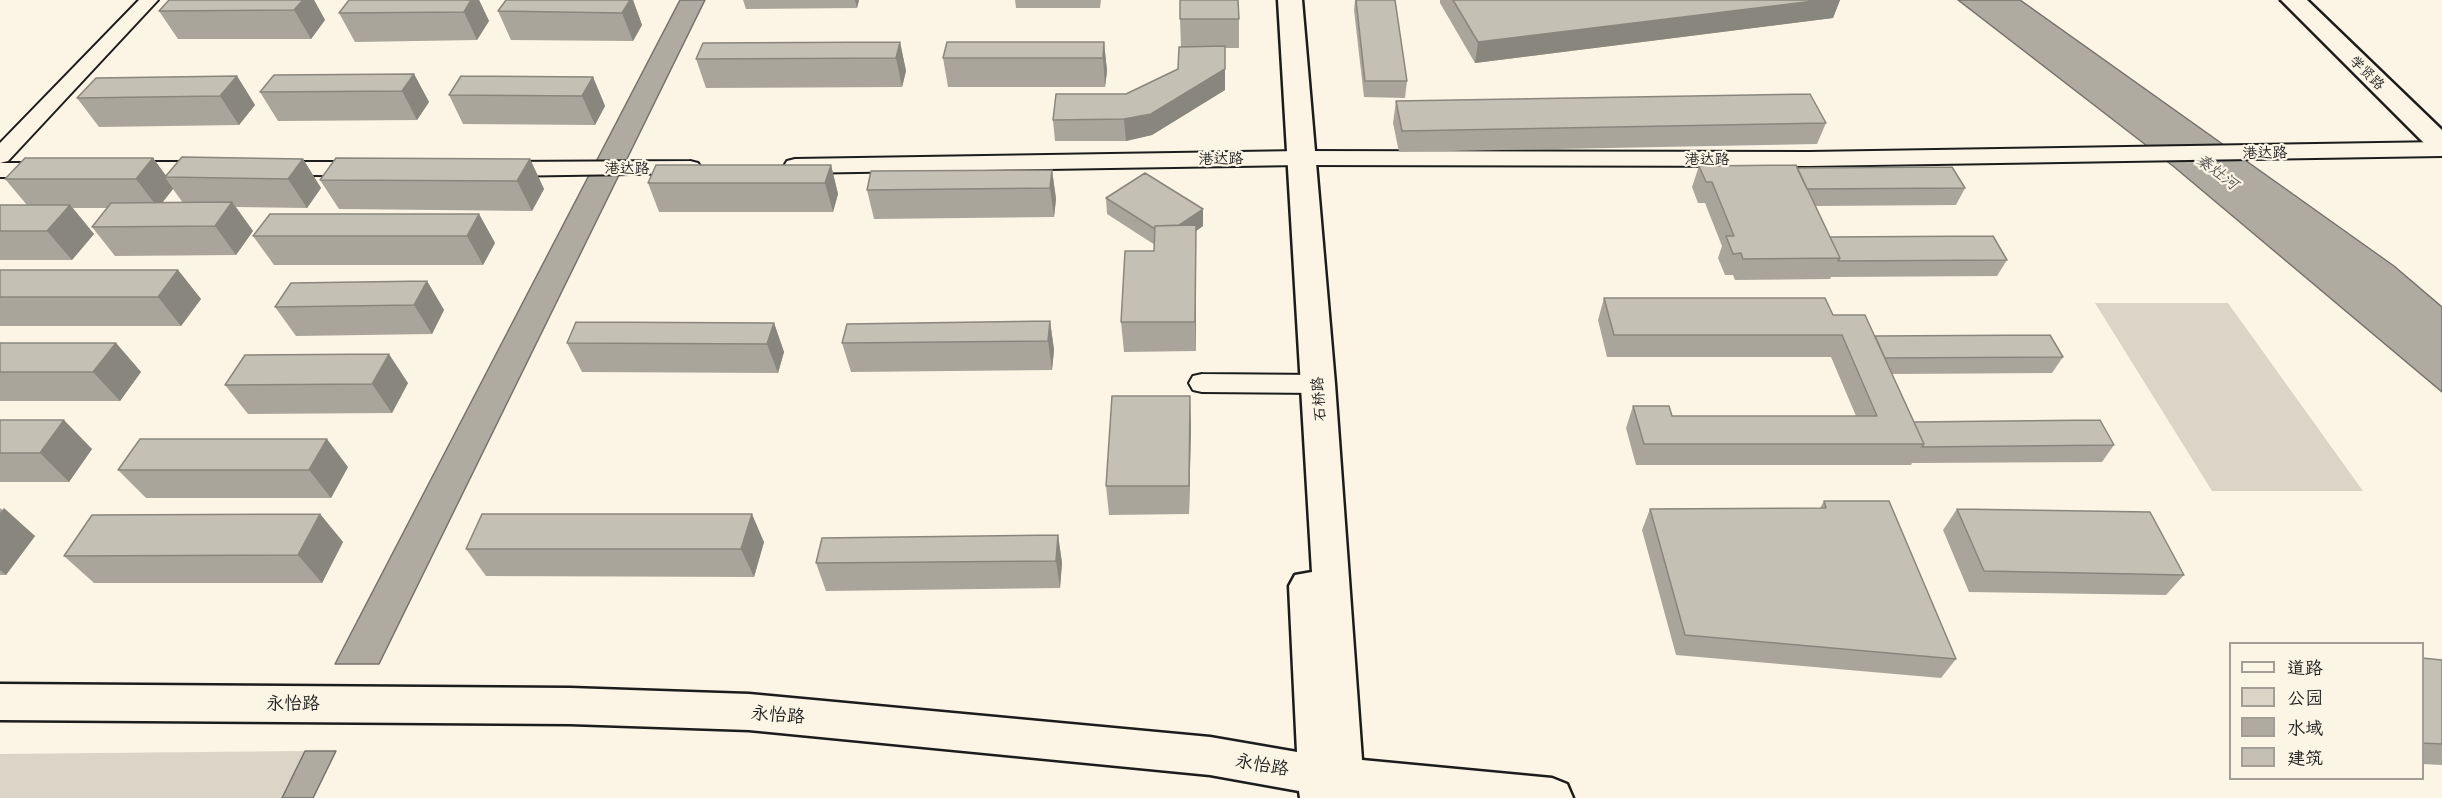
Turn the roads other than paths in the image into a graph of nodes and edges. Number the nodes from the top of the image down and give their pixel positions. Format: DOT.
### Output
graph roads {
  1 [pos="148,0"];
  2 [pos="1276,0"];
  3 [pos="1290,0"];
  4 [pos="2293,0"];
  5 [pos="2442,147"];
  6 [pos="0,156"];
  7 [pos="1293,158"];
  8 [pos="771,166"];
  9 [pos="711,167"];
  10 [pos="224,169"];
  11 [pos="259,169"];
  12 [pos="389,169"];
  13 [pos="483,169"];
  14 [pos="0,170"];
  15 [pos="71,170"];
  16 [pos="106,170"];
  17 [pos="1202,383"];
  18 [pos="1308,384"];
  19 [pos="0,702"];
  20 [pos="1331,787"];
  21 [pos="1552,798"];
  1 -- 6 [label="street"];
  2 -- 7 [label="street, 石桥路"];
  3 -- 7 [label="street, 石桥路"];
  4 -- 5 [label="street, 学贤路"];
  5 -- 7 [label="street, 港达路"];
  7 -- 8 [label="street, 港达路"];
  7 -- 18 [label="street, 石桥路"];
  9 -- 13 [label="street, 港达路"];
  10 -- 16 [label="street"];
  11 -- 12 [label="street"];
  14 -- 15 [label="street"];
  17 -- 18 [label="street"];
  18 -- 20 [label="street, 石桥路"];
  19 -- 20 [label="street, 永怡路"];
  20 -- 21 [label="street, 永怡路"];
}
